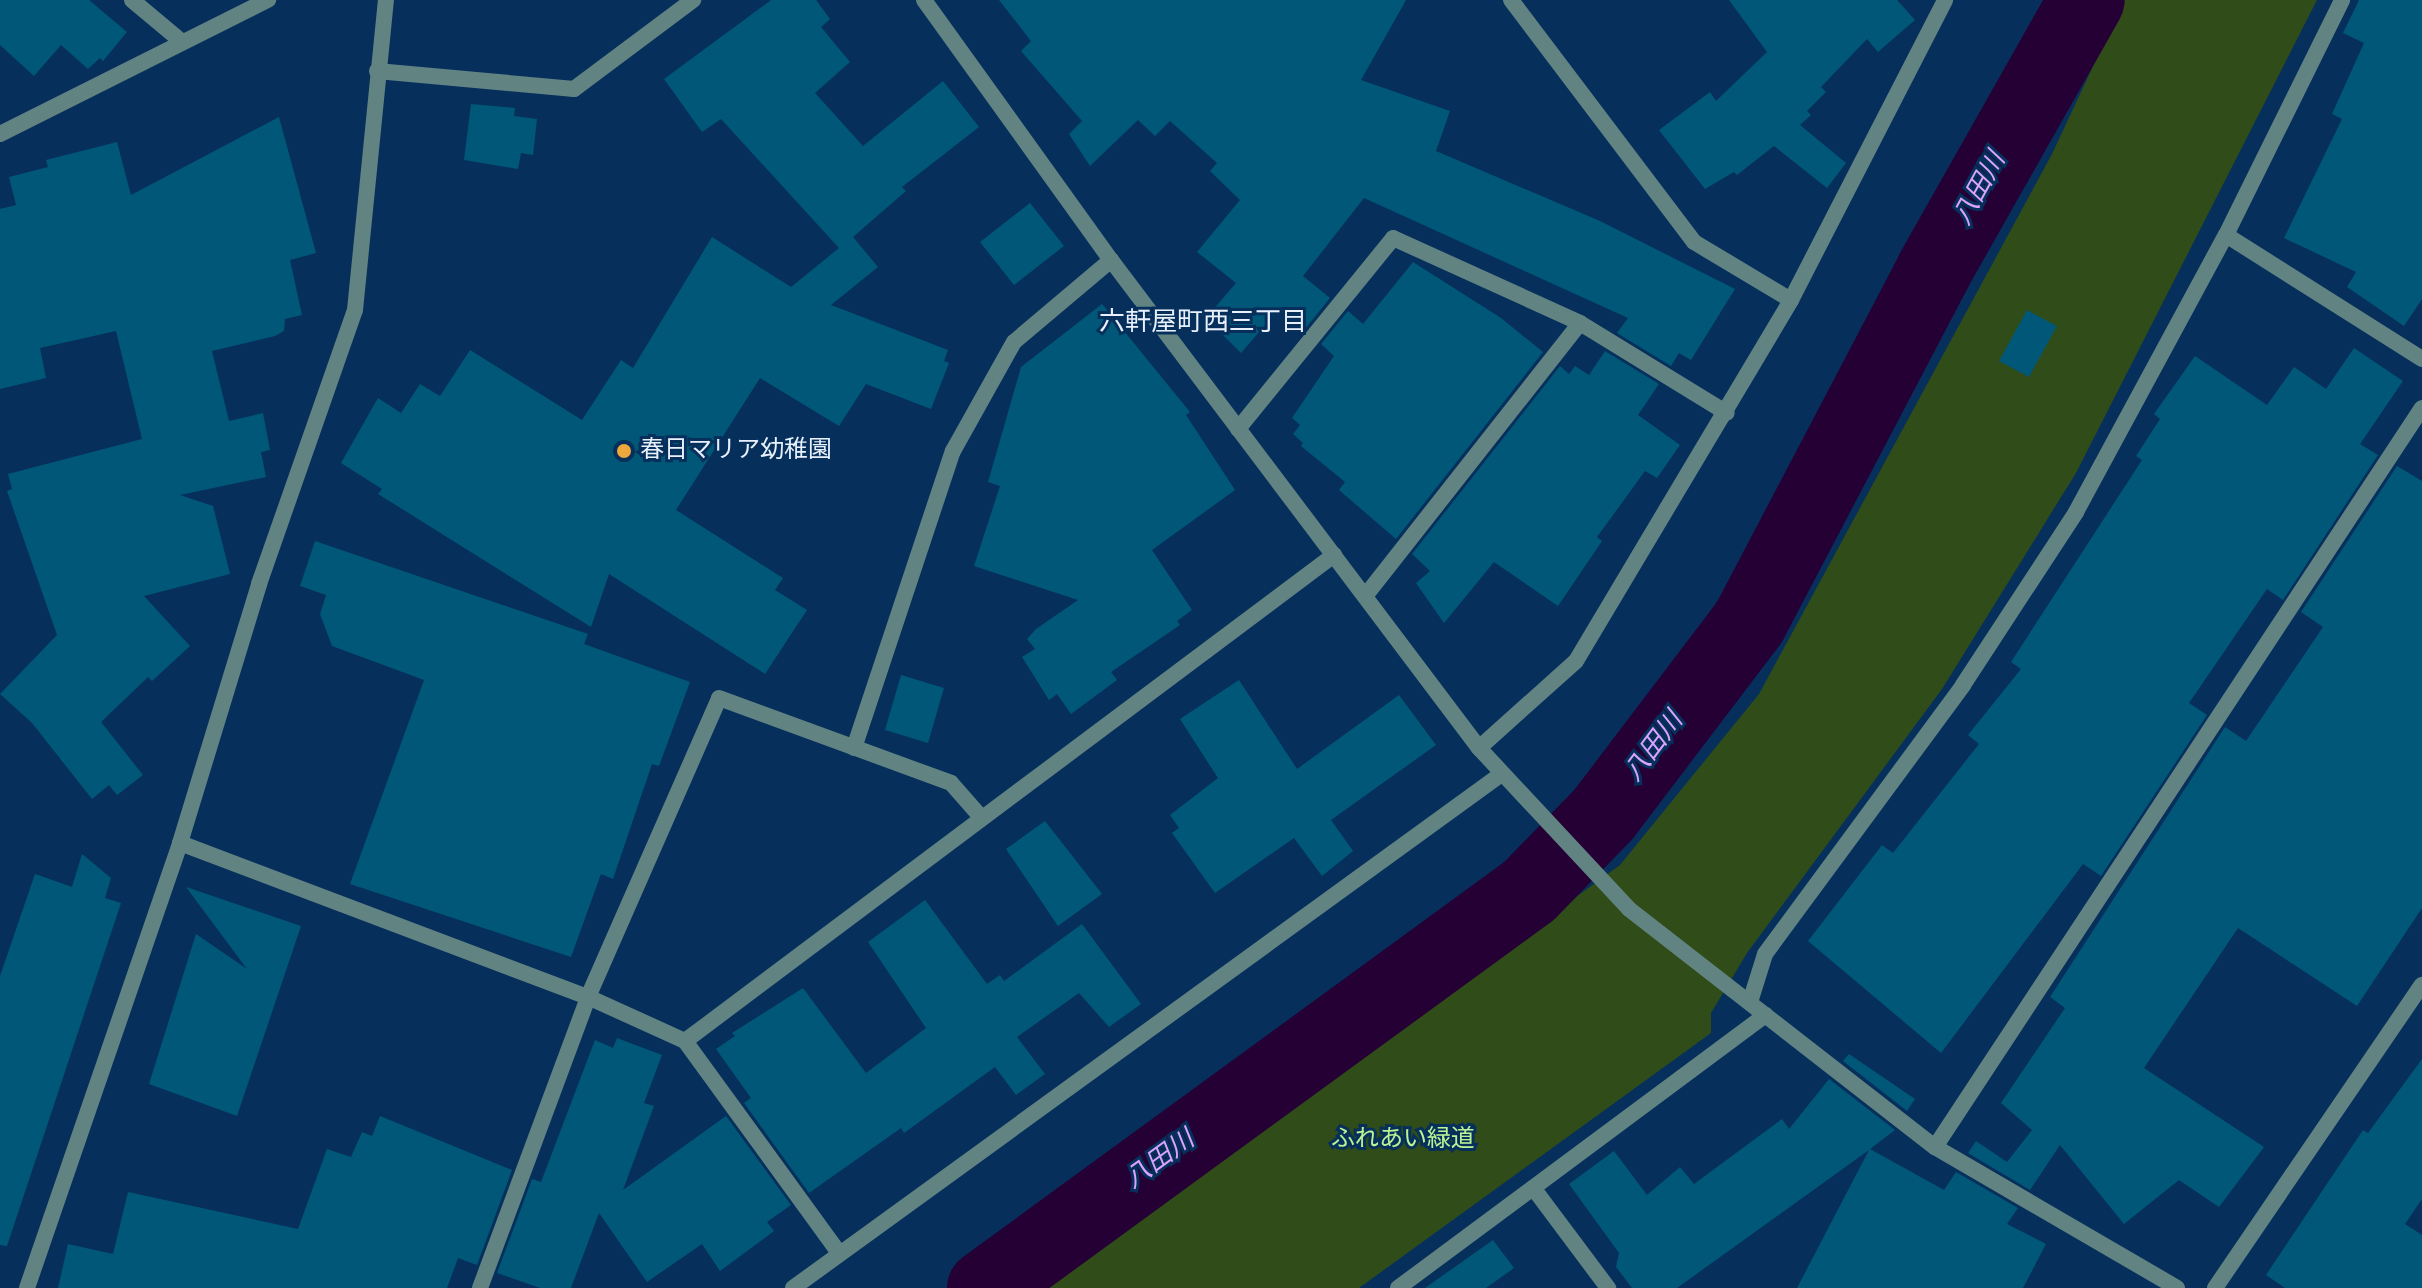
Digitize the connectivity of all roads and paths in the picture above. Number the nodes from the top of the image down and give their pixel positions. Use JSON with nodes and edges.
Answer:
{"nodes":[{"id":1,"x":132,"y":0,"type":"edge"},
{"id":2,"x":268,"y":0,"type":"edge"},
{"id":3,"x":386,"y":0,"type":"edge"},
{"id":4,"x":693,"y":0,"type":"edge"},
{"id":5,"x":924,"y":0,"type":"edge"},
{"id":6,"x":1511,"y":0,"type":"edge"},
{"id":7,"x":1945,"y":0,"type":"edge"},
{"id":8,"x":2342,"y":0,"type":"edge"},
{"id":9,"x":181,"y":41,"type":"junction"},
{"id":10,"x":377,"y":71,"type":"junction"},
{"id":11,"x":0,"y":134,"type":"edge"},
{"id":12,"x":2226,"y":235,"type":"junction"},
{"id":13,"x":1111,"y":260,"type":"junction"},
{"id":14,"x":1791,"y":300,"type":"junction"},
{"id":15,"x":1580,"y":323,"type":"junction"},
{"id":16,"x":2422,"y":359,"type":"edge"},
{"id":17,"x":2422,"y":408,"type":"edge"},
{"id":18,"x":1727,"y":413,"type":"junction"},
{"id":19,"x":1238,"y":429,"type":"junction"},
{"id":20,"x":1334,"y":555,"type":"junction"},
{"id":21,"x":1366,"y":595,"type":"junction"},
{"id":22,"x":854,"y":748,"type":"junction"},
{"id":23,"x":1479,"y":748,"type":"junction"},
{"id":24,"x":1500,"y":775,"type":"junction"},
{"id":25,"x":980,"y":816,"type":"junction"},
{"id":26,"x":180,"y":843,"type":"junction"},
{"id":27,"x":2422,"y":985,"type":"edge"},
{"id":28,"x":588,"y":997,"type":"junction"},
{"id":29,"x":1750,"y":1002,"type":"junction"},
{"id":30,"x":1766,"y":1015,"type":"junction"},
{"id":31,"x":685,"y":1041,"type":"junction"},
{"id":32,"x":1935,"y":1147,"type":"junction"},
{"id":33,"x":1534,"y":1189,"type":"junction"},
{"id":34,"x":840,"y":1254,"type":"junction"},
{"id":35,"x":27,"y":1288,"type":"edge"},
{"id":36,"x":480,"y":1288,"type":"edge"},
{"id":37,"x":793,"y":1288,"type":"edge"},
{"id":38,"x":1398,"y":1288,"type":"edge"},
{"id":39,"x":1608,"y":1288,"type":"edge"},
{"id":40,"x":2177,"y":1288,"type":"edge"},
{"id":41,"x":2215,"y":1288,"type":"edge"}],
"edges":[{"from":1,"to":9,"type":"street"},
{"from":2,"to":9,"type":"street"},
{"from":3,"to":10,"type":"street"},
{"from":4,"to":10,"type":"street"},
{"from":5,"to":13,"type":"street"},
{"from":6,"to":14,"type":"street"},
{"from":7,"to":14,"type":"street"},
{"from":8,"to":12,"type":"street"},
{"from":9,"to":11,"type":"street"},
{"from":10,"to":26,"type":"street"},
{"from":12,"to":16,"type":"street"},
{"from":12,"to":29,"type":"street"},
{"from":13,"to":19,"type":"street"},
{"from":13,"to":22,"type":"street"},
{"from":14,"to":18,"type":"street"},
{"from":15,"to":18,"type":"street"},
{"from":15,"to":19,"type":"street"},
{"from":15,"to":21,"type":"street"},
{"from":17,"to":32,"type":"street"},
{"from":18,"to":23,"type":"street"},
{"from":19,"to":20,"type":"street"},
{"from":20,"to":21,"type":"street"},
{"from":20,"to":25,"type":"street"},
{"from":21,"to":23,"type":"street"},
{"from":22,"to":25,"type":"street"},
{"from":22,"to":28,"type":"street"},
{"from":23,"to":24,"type":"street"},
{"from":24,"to":29,"type":"street"},
{"from":24,"to":34,"type":"street"},
{"from":25,"to":31,"type":"street"},
{"from":26,"to":28,"type":"street"},
{"from":26,"to":35,"type":"street"},
{"from":27,"to":41,"type":"street"},
{"from":28,"to":31,"type":"street"},
{"from":28,"to":36,"type":"street"},
{"from":29,"to":30,"type":"street"},
{"from":30,"to":32,"type":"street"},
{"from":30,"to":33,"type":"street"},
{"from":31,"to":34,"type":"street"},
{"from":32,"to":40,"type":"street"},
{"from":33,"to":38,"type":"street"},
{"from":33,"to":39,"type":"street"},
{"from":34,"to":37,"type":"street"}]}
